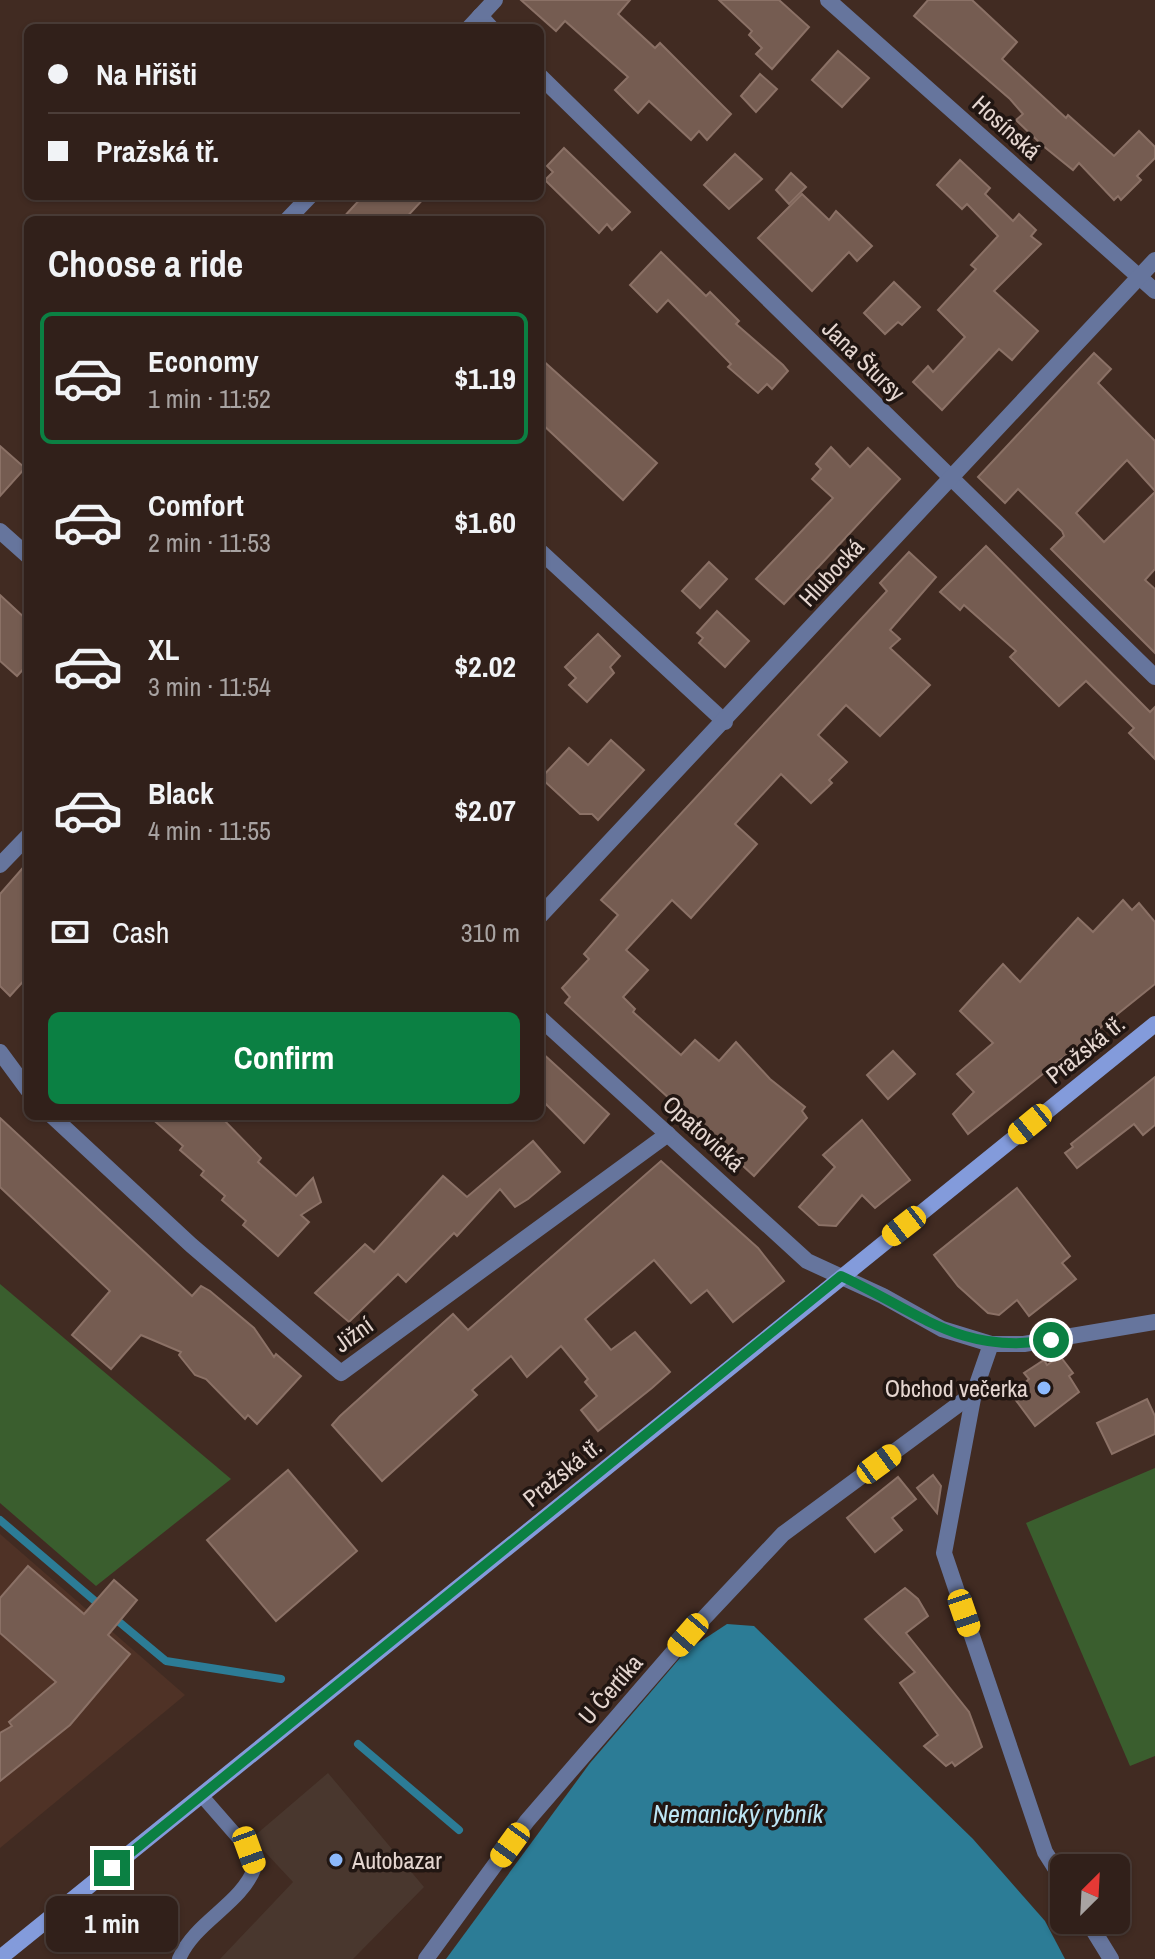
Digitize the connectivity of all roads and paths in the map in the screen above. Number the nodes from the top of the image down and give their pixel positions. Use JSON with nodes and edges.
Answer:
{"nodes":[{"id":1,"x":495,"y":0,"type":"edge"},
{"id":2,"x":828,"y":0,"type":"edge"},
{"id":3,"x":480,"y":24,"type":"edge"},
{"id":4,"x":544,"y":80,"type":"edge"},
{"id":5,"x":306,"y":200,"type":"edge"},
{"id":6,"x":291,"y":216,"type":"edge"},
{"id":7,"x":1155,"y":260,"type":"edge"},
{"id":8,"x":1140,"y":277,"type":"junction"},
{"id":9,"x":1155,"y":291,"type":"edge"},
{"id":10,"x":950,"y":478,"type":"junction"},
{"id":11,"x":0,"y":531,"type":"edge"},
{"id":12,"x":24,"y":552,"type":"edge"},
{"id":13,"x":544,"y":555,"type":"edge"},
{"id":14,"x":1155,"y":677,"type":"edge"},
{"id":15,"x":725,"y":722,"type":"junction"},
{"id":16,"x":24,"y":840,"type":"edge"},
{"id":17,"x":0,"y":865,"type":"edge"},
{"id":18,"x":544,"y":912,"type":"edge"},
{"id":19,"x":544,"y":1022,"type":"edge"},
{"id":20,"x":1155,"y":1024,"type":"edge"},
{"id":21,"x":0,"y":1052,"type":"edge"},
{"id":22,"x":24,"y":1085,"type":"edge"},
{"id":23,"x":56,"y":1120,"type":"edge"},
{"id":24,"x":668,"y":1134,"type":"junction"},
{"id":25,"x":841,"y":1276,"type":"junction"},
{"id":26,"x":1155,"y":1322,"type":"edge"},
{"id":27,"x":991,"y":1344,"type":"junction"},
{"id":28,"x":974,"y":1393,"type":"junction"},
{"id":29,"x":201,"y":1795,"type":"junction"},
{"id":30,"x":1050,"y":1860,"type":"edge"},
{"id":31,"x":1096,"y":1934,"type":"edge"},
{"id":32,"x":0,"y":1958,"type":"edge"},
{"id":33,"x":179,"y":1959,"type":"edge"},
{"id":34,"x":426,"y":1959,"type":"edge"},
{"id":35,"x":1111,"y":1959,"type":"edge"}],
"edges":[{"from":1,"to":3,"type":"street"},
{"from":2,"to":8,"type":"street","name":"Hosínská"},
{"from":4,"to":10,"type":"street","name":"Jana Štursy"},
{"from":5,"to":6,"type":"street"},
{"from":7,"to":8,"type":"street","name":"Hlubocká"},
{"from":8,"to":9,"type":"street","name":"Hosínská"},
{"from":8,"to":10,"type":"street","name":"Hlubocká"},
{"from":10,"to":14,"type":"street","name":"Jana Štursy"},
{"from":10,"to":15,"type":"street","name":"Hlubocká"},
{"from":11,"to":12,"type":"street"},
{"from":13,"to":15,"type":"street"},
{"from":15,"to":18,"type":"street","name":"Hlubocká"},
{"from":16,"to":17,"type":"street"},
{"from":19,"to":24,"type":"street","name":"Opatovická"},
{"from":20,"to":25,"type":"main road","name":"Pražská tř."},
{"from":21,"to":22,"type":"street"},
{"from":23,"to":24,"type":"street","name":"Jižní"},
{"from":24,"to":25,"type":"street","name":"Opatovická"},
{"from":25,"to":27,"type":"street","name":"Opatovická"},
{"from":25,"to":29,"type":"main road","name":"Pražská tř."},
{"from":26,"to":27,"type":"street"},
{"from":27,"to":28,"type":"street"},
{"from":28,"to":30,"type":"street"},
{"from":28,"to":34,"type":"street","name":"U Čertíka"},
{"from":29,"to":32,"type":"main road","name":"Pražská tř."},
{"from":29,"to":33,"type":"lane"},
{"from":31,"to":35,"type":"street"}]}
